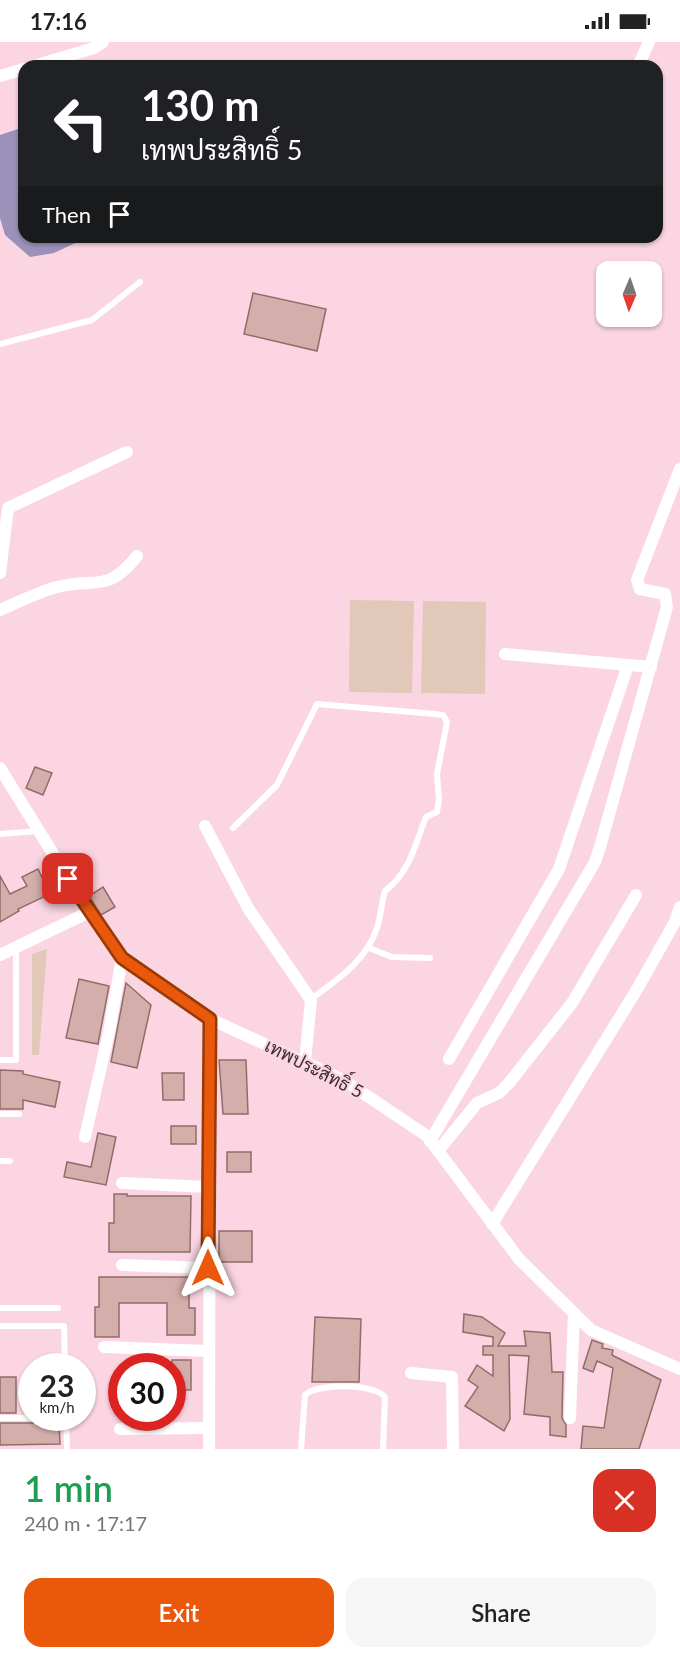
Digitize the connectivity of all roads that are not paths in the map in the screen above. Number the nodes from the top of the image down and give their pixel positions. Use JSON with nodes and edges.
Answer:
{"nodes":[{"id":1,"x":103,"y":42,"type":"edge"},
{"id":2,"x":649,"y":42,"type":"edge"},
{"id":3,"x":54,"y":60,"type":"edge"},
{"id":4,"x":641,"y":60,"type":"edge"},
{"id":5,"x":18,"y":71,"type":"edge"},
{"id":6,"x":0,"y":76,"type":"edge"},
{"id":7,"x":140,"y":282,"type":"dead end"},
{"id":8,"x":0,"y":344,"type":"edge"},
{"id":9,"x":127,"y":452,"type":"dead end"},
{"id":10,"x":680,"y":469,"type":"edge"},
{"id":11,"x":137,"y":556,"type":"dead end"},
{"id":12,"x":0,"y":573,"type":"edge"},
{"id":13,"x":0,"y":610,"type":"edge"},
{"id":14,"x":505,"y":654,"type":"dead end"},
{"id":15,"x":628,"y":664,"type":"junction"},
{"id":16,"x":651,"y":667,"type":"junction"},
{"id":17,"x":0,"y":768,"type":"edge"},
{"id":18,"x":205,"y":826,"type":"dead end"},
{"id":19,"x":233,"y":828,"type":"dead end"},
{"id":20,"x":38,"y":831,"type":"junction"},
{"id":21,"x":0,"y":834,"type":"edge"},
{"id":22,"x":636,"y":894,"type":"dead end"},
{"id":23,"x":680,"y":907,"type":"edge"},
{"id":24,"x":89,"y":912,"type":"junction"},
{"id":25,"x":16,"y":947,"type":"junction"},
{"id":26,"x":369,"y":948,"type":"junction"},
{"id":27,"x":0,"y":955,"type":"edge"},
{"id":28,"x":122,"y":958,"type":"junction"},
{"id":29,"x":430,"y":958,"type":"dead end"},
{"id":30,"x":311,"y":1000,"type":"junction"},
{"id":31,"x":210,"y":1019,"type":"junction"},
{"id":32,"x":449,"y":1059,"type":"dead end"},
{"id":33,"x":0,"y":1060,"type":"edge"},
{"id":34,"x":305,"y":1062,"type":"junction"},
{"id":35,"x":0,"y":1114,"type":"edge"},
{"id":36,"x":19,"y":1114,"type":"dead end"},
{"id":37,"x":85,"y":1137,"type":"dead end"},
{"id":38,"x":434,"y":1146,"type":"junction"},
{"id":39,"x":0,"y":1161,"type":"edge"},
{"id":40,"x":10,"y":1161,"type":"dead end"},
{"id":41,"x":122,"y":1183,"type":"dead end"},
{"id":42,"x":208,"y":1187,"type":"junction"},
{"id":43,"x":492,"y":1224,"type":"junction"},
{"id":44,"x":122,"y":1265,"type":"dead end"},
{"id":45,"x":208,"y":1268,"type":"junction"},
{"id":46,"x":0,"y":1308,"type":"edge"},
{"id":47,"x":58,"y":1308,"type":"dead end"},
{"id":48,"x":574,"y":1313,"type":"junction"},
{"id":49,"x":0,"y":1326,"type":"edge"},
{"id":50,"x":104,"y":1347,"type":"dead end"},
{"id":51,"x":208,"y":1351,"type":"junction"},
{"id":52,"x":65,"y":1353,"type":"edge"},
{"id":53,"x":680,"y":1370,"type":"edge"},
{"id":54,"x":411,"y":1373,"type":"dead end"},
{"id":55,"x":0,"y":1418,"type":"edge"},
{"id":56,"x":18,"y":1418,"type":"edge"},
{"id":57,"x":570,"y":1418,"type":"dead end"},
{"id":58,"x":186,"y":1428,"type":"edge"},
{"id":59,"x":208,"y":1428,"type":"junction"},
{"id":60,"x":66,"y":1431,"type":"edge"},
{"id":61,"x":67,"y":1449,"type":"edge"},
{"id":62,"x":209,"y":1449,"type":"edge"},
{"id":63,"x":301,"y":1449,"type":"edge"},
{"id":64,"x":383,"y":1449,"type":"edge"},
{"id":65,"x":453,"y":1449,"type":"edge"}],
"edges":[{"from":1,"to":3,"type":"street"},
{"from":2,"to":4,"type":"street"},
{"from":5,"to":6,"type":"street"},
{"from":7,"to":8,"type":"lane"},
{"from":9,"to":12,"type":"street"},
{"from":10,"to":16,"type":"street"},
{"from":11,"to":13,"type":"street"},
{"from":14,"to":15,"type":"street"},
{"from":15,"to":16,"type":"street"},
{"from":15,"to":32,"type":"street"},
{"from":16,"to":38,"type":"street"},
{"from":17,"to":20,"type":"street","name":"เทพประสิทธิ์ 5"},
{"from":18,"to":30,"type":"street"},
{"from":19,"to":26,"type":"lane"},
{"from":20,"to":21,"type":"lane"},
{"from":20,"to":24,"type":"street","name":"เทพประสิทธิ์ 5"},
{"from":22,"to":38,"type":"street"},
{"from":23,"to":43,"type":"street"},
{"from":24,"to":25,"type":"street"},
{"from":24,"to":28,"type":"street","name":"เทพประสิทธิ์ 5"},
{"from":25,"to":27,"type":"street"},
{"from":25,"to":33,"type":"lane"},
{"from":26,"to":29,"type":"lane"},
{"from":26,"to":30,"type":"lane"},
{"from":28,"to":31,"type":"street","name":"เทพประสิทธิ์ 5"},
{"from":28,"to":37,"type":"street"},
{"from":30,"to":34,"type":"street"},
{"from":31,"to":34,"type":"street","name":"เทพประสิทธิ์ 5"},
{"from":31,"to":42,"type":"street"},
{"from":34,"to":38,"type":"street","name":"เทพประสิทธิ์ 5"},
{"from":35,"to":36,"type":"lane"},
{"from":38,"to":43,"type":"street","name":"เทพประสิทธิ์ 5"},
{"from":39,"to":40,"type":"lane"},
{"from":41,"to":42,"type":"street"},
{"from":42,"to":45,"type":"street"},
{"from":43,"to":48,"type":"street","name":"เทพประสิทธิ์ 5"},
{"from":44,"to":45,"type":"street"},
{"from":45,"to":51,"type":"street"},
{"from":46,"to":47,"type":"lane"},
{"from":48,"to":53,"type":"street","name":"เทพประสิทธิ์ 5"},
{"from":48,"to":57,"type":"street"},
{"from":49,"to":52,"type":"lane"},
{"from":50,"to":51,"type":"street"},
{"from":51,"to":59,"type":"street"},
{"from":54,"to":65,"type":"street"},
{"from":55,"to":56,"type":"lane"},
{"from":58,"to":59,"type":"street"},
{"from":59,"to":62,"type":"street"},
{"from":60,"to":61,"type":"lane"},
{"from":63,"to":64,"type":"lane"}]}
